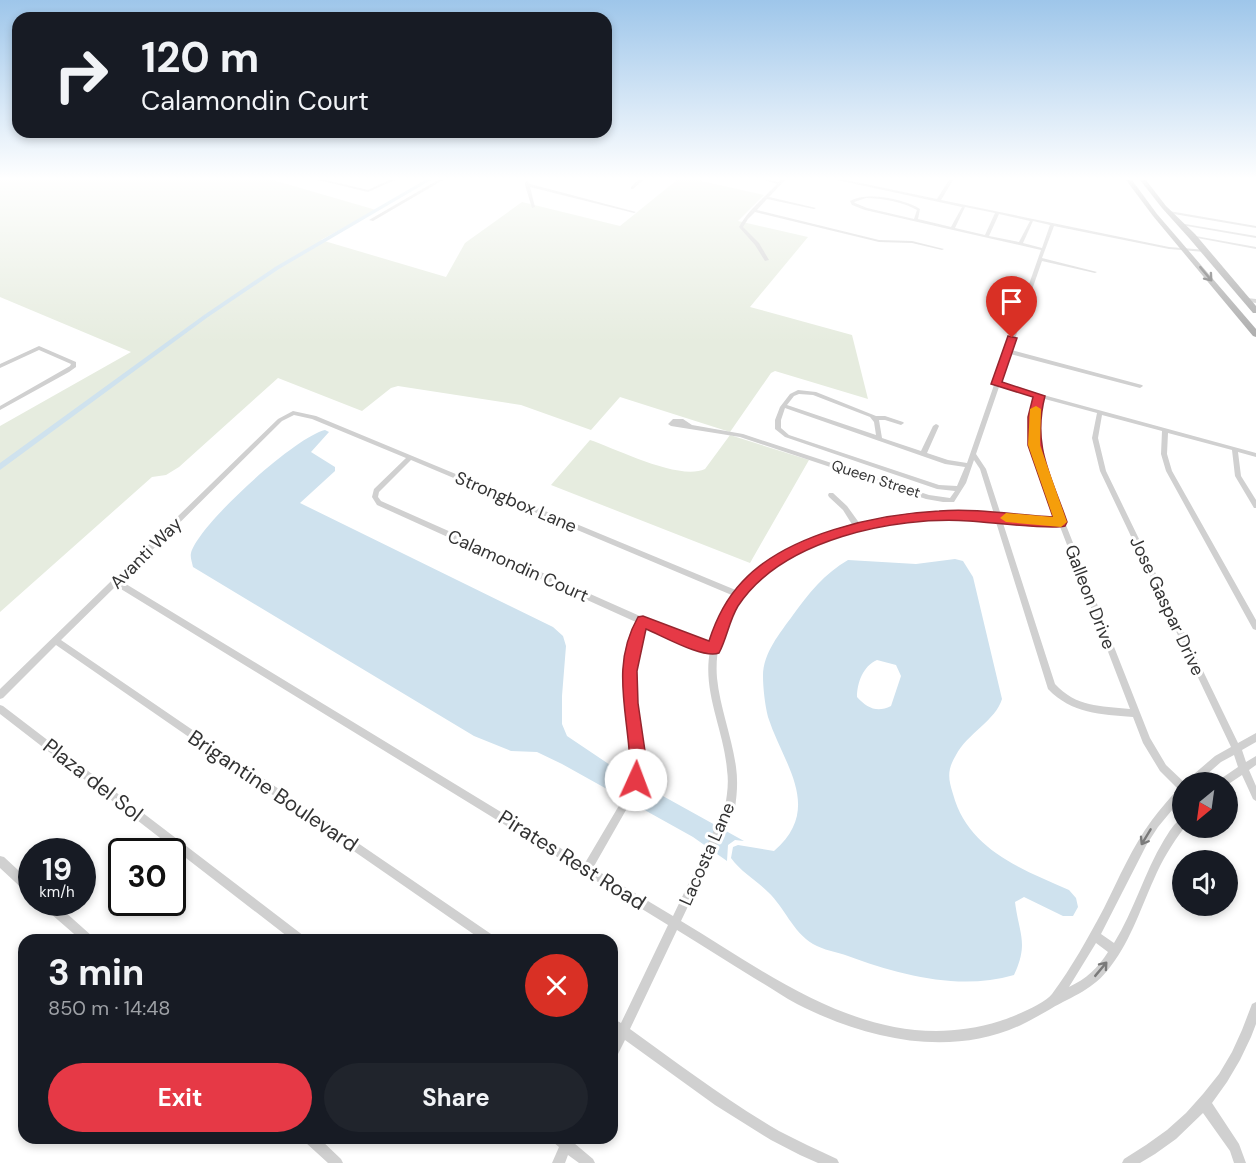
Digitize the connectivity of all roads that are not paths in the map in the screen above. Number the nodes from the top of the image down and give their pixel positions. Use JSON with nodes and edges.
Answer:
{"nodes":[{"id":1,"x":748,"y":234,"type":"edge"},
{"id":2,"x":852,"y":234,"type":"edge"},
{"id":3,"x":974,"y":234,"type":"edge"},
{"id":4,"x":1025,"y":234,"type":"edge"},
{"id":5,"x":1048,"y":234,"type":"edge"},
{"id":6,"x":1105,"y":234,"type":"edge"},
{"id":7,"x":1173,"y":234,"type":"edge"},
{"id":8,"x":1192,"y":236,"type":"joint"},
{"id":9,"x":986,"y":237,"type":"joint"},
{"id":10,"x":1020,"y":244,"type":"junction"},
{"id":11,"x":1256,"y":248,"type":"edge"},
{"id":12,"x":942,"y":249,"type":"dead end"},
{"id":13,"x":1042,"y":249,"type":"junction"},
{"id":14,"x":1187,"y":250,"type":"junction"},
{"id":15,"x":1205,"y":251,"type":"junction"},
{"id":16,"x":1039,"y":259,"type":"junction"},
{"id":17,"x":766,"y":260,"type":"dead end"},
{"id":18,"x":1097,"y":265,"type":"dead end"},
{"id":19,"x":1251,"y":301,"type":"edge"},
{"id":20,"x":1256,"y":311,"type":"edge"},
{"id":21,"x":1256,"y":334,"type":"edge"},
{"id":22,"x":1007,"y":351,"type":"junction"},
{"id":23,"x":0,"y":366,"type":"edge"},
{"id":24,"x":996,"y":384,"type":"junction"},
{"id":25,"x":1140,"y":386,"type":"dead end"},
{"id":26,"x":1039,"y":396,"type":"junction"},
{"id":27,"x":783,"y":406,"type":"junction"},
{"id":28,"x":0,"y":408,"type":"edge"},
{"id":29,"x":1100,"y":412,"type":"junction"},
{"id":30,"x":293,"y":413,"type":"joint"},
{"id":31,"x":874,"y":418,"type":"junction"},
{"id":32,"x":901,"y":423,"type":"dead end"},
{"id":33,"x":936,"y":426,"type":"dead end"},
{"id":34,"x":690,"y":427,"type":"dead end"},
{"id":35,"x":1165,"y":430,"type":"junction"},
{"id":36,"x":879,"y":438,"type":"junction"},
{"id":37,"x":1235,"y":450,"type":"junction"},
{"id":38,"x":923,"y":454,"type":"junction"},
{"id":39,"x":973,"y":454,"type":"junction"},
{"id":40,"x":1256,"y":455,"type":"edge"},
{"id":41,"x":409,"y":458,"type":"junction"},
{"id":42,"x":969,"y":466,"type":"junction"},
{"id":43,"x":960,"y":489,"type":"junction"},
{"id":44,"x":831,"y":495,"type":"dead end"},
{"id":45,"x":1256,"y":506,"type":"edge"},
{"id":46,"x":997,"y":517,"type":"junction"},
{"id":47,"x":1061,"y":522,"type":"junction"},
{"id":48,"x":858,"y":527,"type":"junction"},
{"id":49,"x":116,"y":582,"type":"junction"},
{"id":50,"x":738,"y":594,"type":"junction"},
{"id":51,"x":643,"y":621,"type":"junction"},
{"id":52,"x":1256,"y":627,"type":"edge"},
{"id":53,"x":56,"y":641,"type":"junction"},
{"id":54,"x":714,"y":649,"type":"junction"},
{"id":55,"x":0,"y":695,"type":"edge"},
{"id":56,"x":0,"y":710,"type":"edge"},
{"id":57,"x":1135,"y":713,"type":"junction"},
{"id":58,"x":1256,"y":737,"type":"edge"},
{"id":59,"x":1237,"y":750,"type":"junction"},
{"id":60,"x":1256,"y":760,"type":"edge"},
{"id":61,"x":1243,"y":768,"type":"junction"},
{"id":62,"x":1203,"y":772,"type":"edge"},
{"id":63,"x":1237,"y":772,"type":"edge"},
{"id":64,"x":1172,"y":777,"type":"edge"},
{"id":65,"x":1256,"y":796,"type":"edge"},
{"id":66,"x":1172,"y":803,"type":"edge"},
{"id":67,"x":1172,"y":838,"type":"edge"},
{"id":68,"x":0,"y":861,"type":"edge"},
{"id":69,"x":587,"y":869,"type":"junction"},
{"id":70,"x":18,"y":877,"type":"edge"},
{"id":71,"x":61,"y":916,"type":"edge"},
{"id":72,"x":676,"y":924,"type":"junction"},
{"id":73,"x":81,"y":934,"type":"edge"},
{"id":74,"x":292,"y":934,"type":"edge"},
{"id":75,"x":481,"y":934,"type":"edge"},
{"id":76,"x":1095,"y":936,"type":"junction"},
{"id":77,"x":1115,"y":951,"type":"junction"},
{"id":78,"x":1053,"y":1001,"type":"junction"},
{"id":79,"x":1256,"y":1008,"type":"edge"},
{"id":80,"x":618,"y":1028,"type":"edge"},
{"id":81,"x":623,"y":1032,"type":"junction"},
{"id":82,"x":618,"y":1042,"type":"edge"},
{"id":83,"x":1204,"y":1103,"type":"junction"},
{"id":84,"x":316,"y":1144,"type":"edge"},
{"id":85,"x":564,"y":1144,"type":"edge"},
{"id":86,"x":568,"y":1144,"type":"edge"},
{"id":87,"x":337,"y":1163,"type":"edge"},
{"id":88,"x":558,"y":1163,"type":"edge"},
{"id":89,"x":589,"y":1163,"type":"edge"},
{"id":90,"x":834,"y":1163,"type":"edge"},
{"id":91,"x":1128,"y":1163,"type":"edge"},
{"id":92,"x":1240,"y":1163,"type":"edge"}],
"edges":[{"from":1,"to":17,"type":"street"},
{"from":2,"to":12,"type":"street"},
{"from":3,"to":9,"type":"street"},
{"from":4,"to":10,"type":"street"},
{"from":5,"to":13,"type":"street"},
{"from":6,"to":14,"type":"street"},
{"from":7,"to":14,"type":"main road"},
{"from":8,"to":11,"type":"street"},
{"from":8,"to":15,"type":"main road"},
{"from":9,"to":10,"type":"street"},
{"from":10,"to":13,"type":"street"},
{"from":13,"to":16,"type":"street"},
{"from":14,"to":15,"type":"street"},
{"from":14,"to":21,"type":"main road","one_way":true},
{"from":15,"to":19,"type":"main road"},
{"from":16,"to":18,"type":"street"},
{"from":16,"to":22,"type":"street"},
{"from":19,"to":20,"type":"main road"},
{"from":22,"to":24,"type":"street"},
{"from":22,"to":25,"type":"street"},
{"from":23,"to":28,"type":"street"},
{"from":24,"to":26,"type":"street"},
{"from":24,"to":39,"type":"street"},
{"from":26,"to":29,"type":"street"},
{"from":26,"to":47,"type":"street","name":"Galleon Drive"},
{"from":27,"to":31,"type":"street"},
{"from":27,"to":36,"type":"street"},
{"from":27,"to":43,"type":"street"},
{"from":29,"to":35,"type":"street"},
{"from":29,"to":59,"type":"street","name":"Jose Gaspar Drive"},
{"from":30,"to":41,"type":"street","name":"Strongbox Lane"},
{"from":30,"to":49,"type":"street","name":"Avanti Way"},
{"from":31,"to":32,"type":"street"},
{"from":31,"to":36,"type":"street"},
{"from":33,"to":38,"type":"street"},
{"from":34,"to":43,"type":"street","name":"Queen Street"},
{"from":35,"to":37,"type":"street"},
{"from":35,"to":52,"type":"street"},
{"from":36,"to":38,"type":"street"},
{"from":37,"to":40,"type":"street"},
{"from":37,"to":45,"type":"street"},
{"from":38,"to":42,"type":"street"},
{"from":39,"to":42,"type":"street"},
{"from":39,"to":46,"type":"street"},
{"from":41,"to":50,"type":"street","name":"Strongbox Lane"},
{"from":41,"to":51,"type":"street","name":"Calamondin Court"},
{"from":42,"to":43,"type":"street"},
{"from":44,"to":48,"type":"street"},
{"from":46,"to":47,"type":"street","name":"Lacosta Lane"},
{"from":46,"to":48,"type":"street","name":"Lacosta Lane"},
{"from":46,"to":57,"type":"street"},
{"from":47,"to":57,"type":"street","name":"Galleon Drive"},
{"from":48,"to":50,"type":"street","name":"Lacosta Lane"},
{"from":49,"to":53,"type":"street","name":"Avanti Way"},
{"from":49,"to":69,"type":"street","name":"Pirates Rest Road"},
{"from":50,"to":54,"type":"street","name":"Lacosta Lane"},
{"from":51,"to":54,"type":"street","name":"Calamondin Court"},
{"from":51,"to":69,"type":"street"},
{"from":53,"to":55,"type":"street","name":"Avanti Way"},
{"from":53,"to":75,"type":"street","name":"Brigantine Boulevard"},
{"from":54,"to":72,"type":"street","name":"Lacosta Lane"},
{"from":56,"to":74,"type":"street","name":"Plaza del Sol"},
{"from":57,"to":64,"type":"street","name":"Galleon Drive"},
{"from":58,"to":59,"type":"street"},
{"from":59,"to":61,"type":"street","name":"Jose Gaspar Drive"},
{"from":59,"to":62,"type":"street"},
{"from":60,"to":61,"type":"street"},
{"from":61,"to":63,"type":"street"},
{"from":61,"to":65,"type":"street","name":"Jose Gaspar Drive"},
{"from":66,"to":76,"type":"street","name":"Pirates Rest Road","one_way":true},
{"from":67,"to":77,"type":"street","name":"Pirates Rest Road"},
{"from":68,"to":70,"type":"street"},
{"from":69,"to":72,"type":"street","name":"Pirates Rest Road"},
{"from":71,"to":73,"type":"street"},
{"from":72,"to":78,"type":"street","name":"Pirates Rest Road"},
{"from":72,"to":81,"type":"street","name":"Lacosta Lane"},
{"from":76,"to":77,"type":"street"},
{"from":76,"to":78,"type":"street","name":"Pirates Rest Road"},
{"from":78,"to":77,"type":"street","name":"Pirates Rest Road","one_way":true},
{"from":79,"to":83,"type":"street"},
{"from":80,"to":81,"type":"street"},
{"from":81,"to":82,"type":"street","name":"Lacosta Lane"},
{"from":81,"to":90,"type":"street"},
{"from":83,"to":91,"type":"street"},
{"from":83,"to":92,"type":"street"},
{"from":84,"to":87,"type":"street"},
{"from":85,"to":88,"type":"street"},
{"from":86,"to":89,"type":"street"}]}
